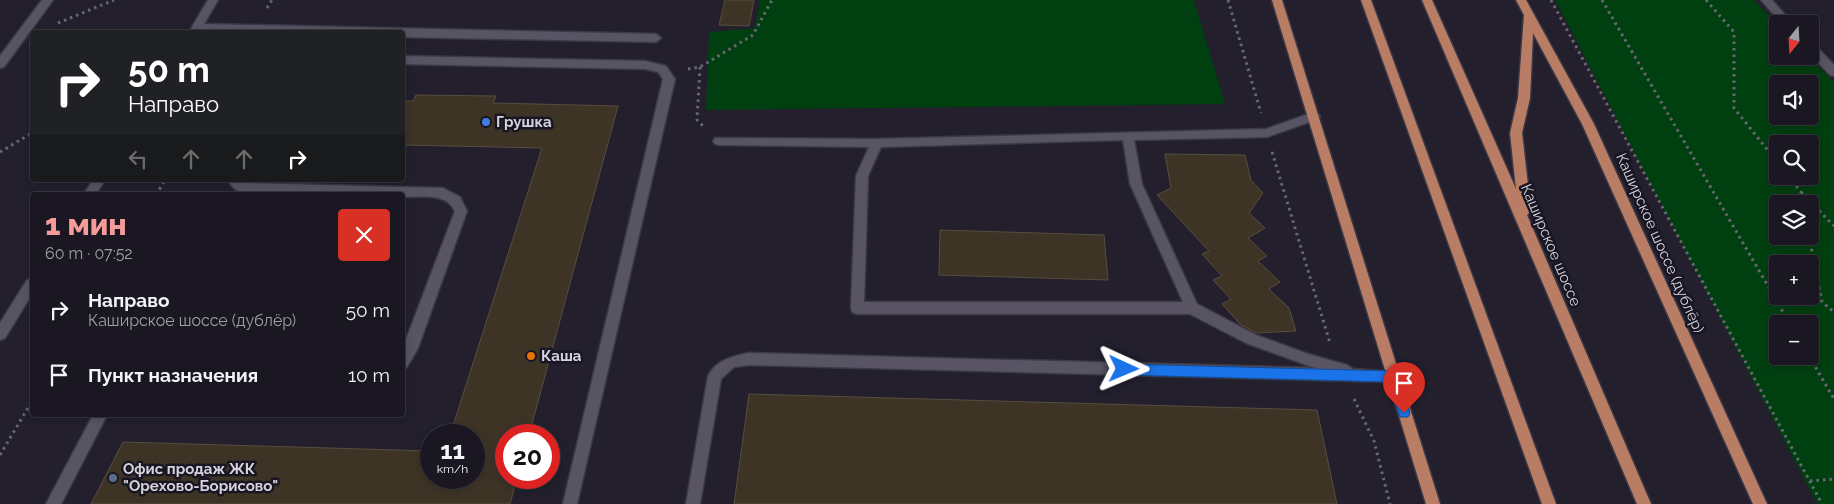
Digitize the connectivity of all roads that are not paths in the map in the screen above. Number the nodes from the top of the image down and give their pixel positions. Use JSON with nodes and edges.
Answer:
{"nodes":[{"id":1,"x":48,"y":0,"type":"edge"},
{"id":2,"x":213,"y":0,"type":"edge"},
{"id":3,"x":1277,"y":0,"type":"edge"},
{"id":4,"x":1366,"y":0,"type":"edge"},
{"id":5,"x":1427,"y":0,"type":"edge"},
{"id":6,"x":1521,"y":0,"type":"edge"},
{"id":7,"x":1766,"y":0,"type":"edge"},
{"id":8,"x":1780,"y":15,"type":"edge"},
{"id":9,"x":1530,"y":16,"type":"junction"},
{"id":10,"x":195,"y":30,"type":"edge"},
{"id":11,"x":405,"y":33,"type":"edge"},
{"id":12,"x":656,"y":38,"type":"dead end"},
{"id":13,"x":1819,"y":56,"type":"edge"},
{"id":14,"x":405,"y":60,"type":"edge"},
{"id":15,"x":0,"y":64,"type":"edge"},
{"id":16,"x":1834,"y":72,"type":"edge"},
{"id":17,"x":1314,"y":116,"type":"junction"},
{"id":18,"x":1128,"y":136,"type":"junction"},
{"id":19,"x":719,"y":141,"type":"road end"},
{"id":20,"x":877,"y":143,"type":"junction"},
{"id":21,"x":235,"y":182,"type":"edge"},
{"id":22,"x":403,"y":192,"type":"edge"},
{"id":23,"x":405,"y":192,"type":"edge"},
{"id":24,"x":1527,"y":229,"type":"junction"},
{"id":25,"x":30,"y":287,"type":"edge"},
{"id":26,"x":1192,"y":308,"type":"junction"},
{"id":27,"x":0,"y":334,"type":"edge"},
{"id":28,"x":405,"y":358,"type":"edge"},
{"id":29,"x":1340,"y":372,"type":"junction"},
{"id":30,"x":1392,"y":376,"type":"junction"},
{"id":31,"x":99,"y":417,"type":"edge"},
{"id":32,"x":52,"y":504,"type":"edge"},
{"id":33,"x":570,"y":504,"type":"edge"},
{"id":34,"x":693,"y":504,"type":"edge"},
{"id":35,"x":1433,"y":504,"type":"edge"},
{"id":36,"x":1548,"y":504,"type":"edge"},
{"id":37,"x":1644,"y":504,"type":"edge"},
{"id":38,"x":1760,"y":504,"type":"edge"}],
"edges":[{"from":1,"to":15,"type":"street"},
{"from":2,"to":10,"type":"street"},
{"from":3,"to":17,"type":"main road"},
{"from":4,"to":36,"type":"main road"},
{"from":5,"to":24,"type":"main road","name":"Каширское шоссе"},
{"from":6,"to":9,"type":"main road","name":"Каширское шоссе (дублёр)"},
{"from":7,"to":8,"type":"street"},
{"from":9,"to":24,"type":"main road"},
{"from":9,"to":38,"type":"main road","name":"Каширское шоссе (дублёр)"},
{"from":11,"to":12,"type":"street"},
{"from":13,"to":16,"type":"street"},
{"from":14,"to":33,"type":"street"},
{"from":17,"to":18,"type":"street"},
{"from":17,"to":30,"type":"main road"},
{"from":18,"to":20,"type":"street"},
{"from":18,"to":26,"type":"street"},
{"from":19,"to":20,"type":"street"},
{"from":20,"to":26,"type":"street"},
{"from":21,"to":22,"type":"street"},
{"from":23,"to":28,"type":"street"},
{"from":24,"to":37,"type":"main road","name":"Каширское шоссе"},
{"from":25,"to":27,"type":"street"},
{"from":26,"to":29,"type":"street"},
{"from":29,"to":30,"type":"street"},
{"from":29,"to":34,"type":"street"},
{"from":30,"to":35,"type":"main road"},
{"from":31,"to":32,"type":"street"}]}
